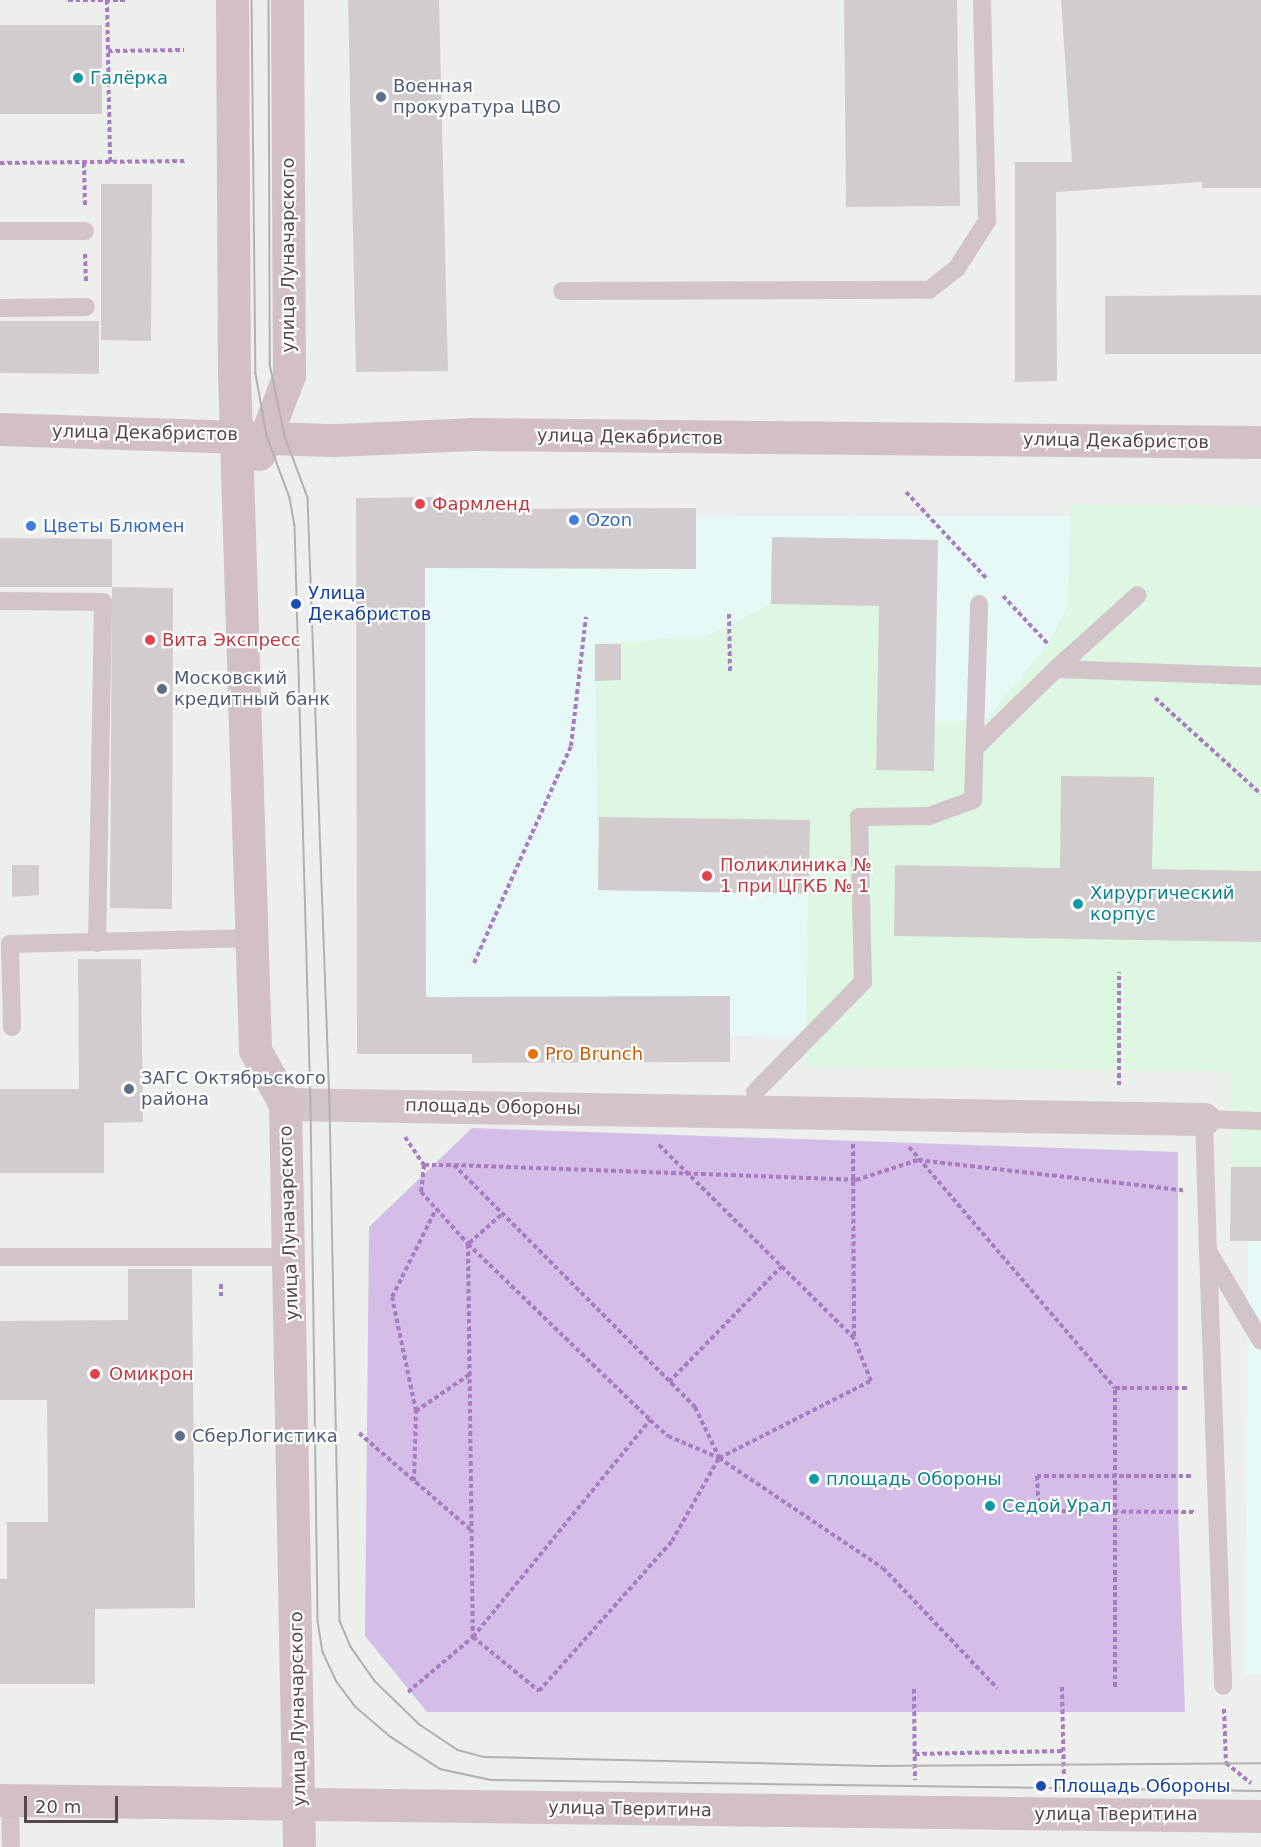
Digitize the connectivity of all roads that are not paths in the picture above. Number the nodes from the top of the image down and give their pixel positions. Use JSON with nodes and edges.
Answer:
{"nodes":[{"id":1,"x":232,"y":0,"type":"edge"},
{"id":2,"x":287,"y":0,"type":"edge"},
{"id":3,"x":982,"y":0,"type":"edge"},
{"id":4,"x":0,"y":231,"type":"edge"},
{"id":5,"x":85,"y":231,"type":"dead end"},
{"id":6,"x":562,"y":291,"type":"dead end"},
{"id":7,"x":86,"y":307,"type":"dead end"},
{"id":8,"x":0,"y":308,"type":"edge"},
{"id":9,"x":0,"y":429,"type":"edge"},
{"id":10,"x":235,"y":434,"type":"junction"},
{"id":11,"x":267,"y":436,"type":"junction"},
{"id":12,"x":1261,"y":442,"type":"edge"},
{"id":13,"x":237,"y":499,"type":"junction"},
{"id":14,"x":1138,"y":595,"type":"dead end"},
{"id":15,"x":0,"y":601,"type":"edge"},
{"id":16,"x":979,"y":604,"type":"dead end"},
{"id":17,"x":1056,"y":669,"type":"junction"},
{"id":18,"x":1261,"y":676,"type":"edge"},
{"id":19,"x":975,"y":748,"type":"junction"},
{"id":20,"x":254,"y":938,"type":"junction"},
{"id":21,"x":97,"y":944,"type":"junction"},
{"id":22,"x":12,"y":1027,"type":"dead end"},
{"id":23,"x":755,"y":1092,"type":"dead end"},
{"id":24,"x":285,"y":1104,"type":"junction"},
{"id":25,"x":1204,"y":1119,"type":"junction"},
{"id":26,"x":1261,"y":1121,"type":"edge"},
{"id":27,"x":1208,"y":1251,"type":"junction"},
{"id":28,"x":0,"y":1257,"type":"edge"},
{"id":29,"x":291,"y":1257,"type":"junction"},
{"id":30,"x":1261,"y":1341,"type":"edge"},
{"id":31,"x":1223,"y":1686,"type":"road end"},
{"id":32,"x":5,"y":1800,"type":"edge"},
{"id":33,"x":298,"y":1800,"type":"junction"},
{"id":34,"x":1261,"y":1816,"type":"edge"},
{"id":35,"x":11,"y":1847,"type":"edge"},
{"id":36,"x":299,"y":1847,"type":"edge"}],
"edges":[{"from":1,"to":10,"type":"street","name":"улица Луначарского"},
{"from":2,"to":11,"type":"street","name":"улица Луначарского"},
{"from":3,"to":6,"type":"lane"},
{"from":4,"to":5,"type":"lane"},
{"from":7,"to":8,"type":"lane"},
{"from":9,"to":10,"type":"street","name":"улица Декабристов"},
{"from":10,"to":11,"type":"street","name":"улица Декабристов"},
{"from":10,"to":13,"type":"street","name":"улица Луначарского"},
{"from":11,"to":12,"type":"street","name":"улица Декабристов"},
{"from":11,"to":13,"type":"street","name":"улица Луначарского"},
{"from":13,"to":20,"type":"street","name":"улица Луначарского"},
{"from":14,"to":17,"type":"lane"},
{"from":15,"to":21,"type":"lane"},
{"from":16,"to":19,"type":"lane"},
{"from":17,"to":18,"type":"lane"},
{"from":17,"to":19,"type":"lane"},
{"from":19,"to":23,"type":"lane"},
{"from":20,"to":21,"type":"lane"},
{"from":20,"to":24,"type":"street","name":"улица Луначарского"},
{"from":21,"to":22,"type":"lane"},
{"from":24,"to":25,"type":"street","name":"площадь Обороны"},
{"from":24,"to":29,"type":"street","name":"улица Луначарского"},
{"from":25,"to":26,"type":"lane"},
{"from":25,"to":27,"type":"lane"},
{"from":27,"to":30,"type":"lane"},
{"from":27,"to":31,"type":"lane"},
{"from":28,"to":29,"type":"lane"},
{"from":29,"to":33,"type":"street","name":"улица Луначарского"},
{"from":32,"to":33,"type":"street","name":"улица Тверитина"},
{"from":32,"to":35,"type":"lane"},
{"from":33,"to":34,"type":"street","name":"улица Тверитина"},
{"from":33,"to":36,"type":"street","name":"улица Луначарского"}]}
